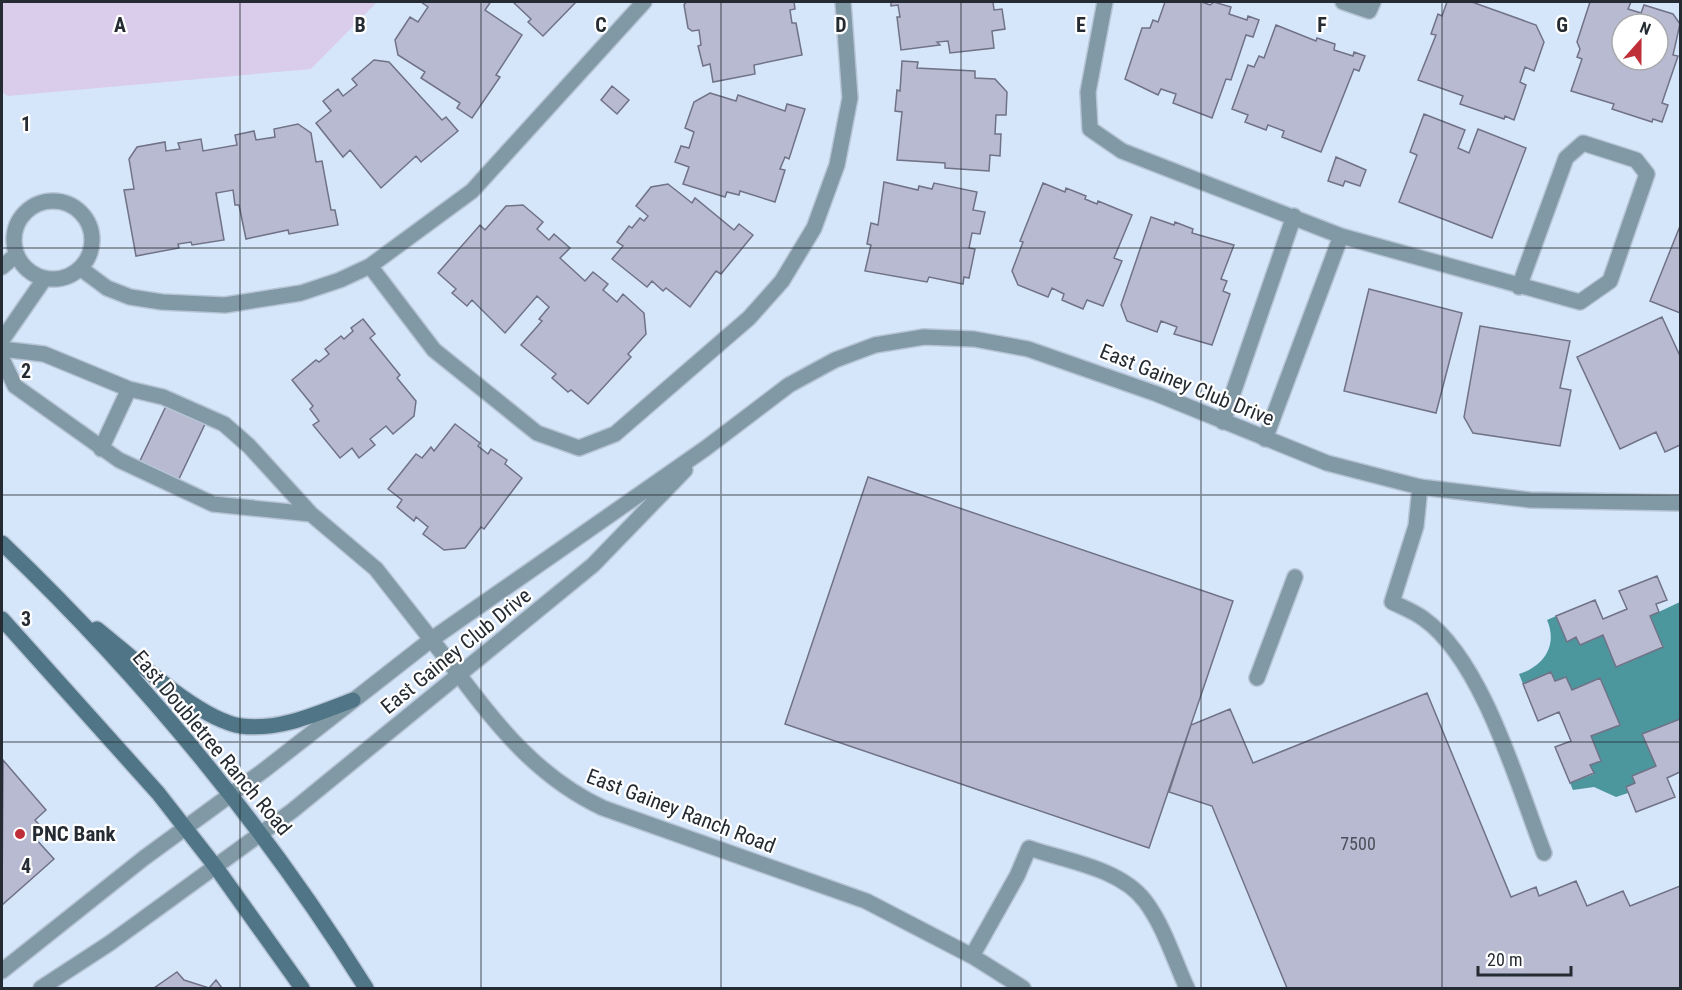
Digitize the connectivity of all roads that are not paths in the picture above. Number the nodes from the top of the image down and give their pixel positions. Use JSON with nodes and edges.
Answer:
{"nodes":[{"id":1,"x":644,"y":2,"type":"edge"},
{"id":2,"x":843,"y":2,"type":"edge"},
{"id":3,"x":1105,"y":2,"type":"edge"},
{"id":4,"x":1343,"y":2,"type":"edge"},
{"id":5,"x":1373,"y":2,"type":"edge"},
{"id":6,"x":1294,"y":216,"type":"junction"},
{"id":7,"x":1341,"y":236,"type":"junction"},
{"id":8,"x":16,"y":255,"type":"junction"},
{"id":9,"x":370,"y":266,"type":"junction"},
{"id":10,"x":2,"y":267,"type":"edge"},
{"id":11,"x":80,"y":268,"type":"junction"},
{"id":12,"x":45,"y":278,"type":"junction"},
{"id":13,"x":1519,"y":287,"type":"junction"},
{"id":14,"x":2,"y":340,"type":"edge"},
{"id":15,"x":2,"y":349,"type":"edge"},
{"id":16,"x":2,"y":359,"type":"edge"},
{"id":17,"x":129,"y":389,"type":"junction"},
{"id":18,"x":1223,"y":422,"type":"junction"},
{"id":19,"x":1265,"y":438,"type":"junction"},
{"id":20,"x":706,"y":448,"type":"junction"},
{"id":21,"x":101,"y":449,"type":"junction"},
{"id":22,"x":1420,"y":487,"type":"junction"},
{"id":23,"x":1680,"y":503,"type":"edge"},
{"id":24,"x":310,"y":514,"type":"junction"},
{"id":25,"x":2,"y":543,"type":"edge"},
{"id":26,"x":1295,"y":577,"type":"dead end"},
{"id":27,"x":58,"y":599,"type":"junction"},
{"id":28,"x":2,"y":619,"type":"edge"},
{"id":29,"x":432,"y":639,"type":"junction"},
{"id":30,"x":460,"y":676,"type":"junction"},
{"id":31,"x":1257,"y":678,"type":"dead end"},
{"id":32,"x":353,"y":700,"type":"junction"},
{"id":33,"x":231,"y":795,"type":"junction"},
{"id":34,"x":185,"y":827,"type":"junction"},
{"id":35,"x":262,"y":834,"type":"junction"},
{"id":36,"x":1544,"y":853,"type":"dead end"},
{"id":37,"x":215,"y":866,"type":"junction"},
{"id":38,"x":972,"y":956,"type":"junction"},
{"id":39,"x":2,"y":971,"type":"edge"},
{"id":40,"x":41,"y":988,"type":"edge"},
{"id":41,"x":302,"y":988,"type":"edge"},
{"id":42,"x":366,"y":988,"type":"edge"},
{"id":43,"x":1023,"y":988,"type":"edge"},
{"id":44,"x":1187,"y":988,"type":"edge"}],
"edges":[{"from":1,"to":9,"type":"street"},
{"from":2,"to":9,"type":"street"},
{"from":3,"to":6,"type":"street"},
{"from":4,"to":5,"type":"street"},
{"from":6,"to":7,"type":"street"},
{"from":6,"to":18,"type":"street"},
{"from":7,"to":13,"type":"street"},
{"from":7,"to":19,"type":"street"},
{"from":8,"to":10,"type":"street"},
{"from":8,"to":11,"type":"street"},
{"from":8,"to":12,"type":"street"},
{"from":9,"to":11,"type":"street"},
{"from":11,"to":12,"type":"street"},
{"from":12,"to":14,"type":"street"},
{"from":13,"to":13,"type":"street"},
{"from":15,"to":17,"type":"street","name":"East Gainey Ranch Road"},
{"from":16,"to":21,"type":"street"},
{"from":17,"to":21,"type":"street"},
{"from":17,"to":24,"type":"street","name":"East Gainey Ranch Road"},
{"from":18,"to":19,"type":"street","name":"East Gainey Club Drive"},
{"from":18,"to":20,"type":"street","name":"East Gainey Club Drive"},
{"from":19,"to":22,"type":"street","name":"East Gainey Club Drive"},
{"from":20,"to":29,"type":"street","name":"East Gainey Club Drive"},
{"from":20,"to":30,"type":"street","name":"East Gainey Club Drive"},
{"from":21,"to":24,"type":"street"},
{"from":22,"to":23,"type":"street","name":"East Gainey Club Drive"},
{"from":22,"to":36,"type":"street"},
{"from":24,"to":29,"type":"street","name":"East Gainey Ranch Road"},
{"from":25,"to":27,"type":"main road","name":"East Doubletree Ranch Road"},
{"from":26,"to":31,"type":"street"},
{"from":27,"to":32,"type":"main road"},
{"from":27,"to":33,"type":"main road","name":"East Doubletree Ranch Road"},
{"from":28,"to":34,"type":"main road"},
{"from":29,"to":30,"type":"street","name":"East Gainey Ranch Road"},
{"from":29,"to":32,"type":"street","name":"East Gainey Club Drive"},
{"from":30,"to":35,"type":"street","name":"East Gainey Club Drive"},
{"from":30,"to":38,"type":"street","name":"East Gainey Ranch Road"},
{"from":32,"to":33,"type":"street","name":"East Gainey Club Drive"},
{"from":33,"to":34,"type":"street","name":"East Gainey Club Drive"},
{"from":33,"to":35,"type":"main road","name":"East Doubletree Ranch Road"},
{"from":34,"to":37,"type":"main road"},
{"from":34,"to":39,"type":"street","name":"East Gainey Club Drive"},
{"from":35,"to":37,"type":"street","name":"East Gainey Club Drive"},
{"from":35,"to":42,"type":"main road","name":"East Doubletree Ranch Road"},
{"from":37,"to":40,"type":"street","name":"East Gainey Club Drive"},
{"from":37,"to":41,"type":"main road"},
{"from":38,"to":43,"type":"street","name":"East Gainey Ranch Road"},
{"from":38,"to":44,"type":"street"}]}
